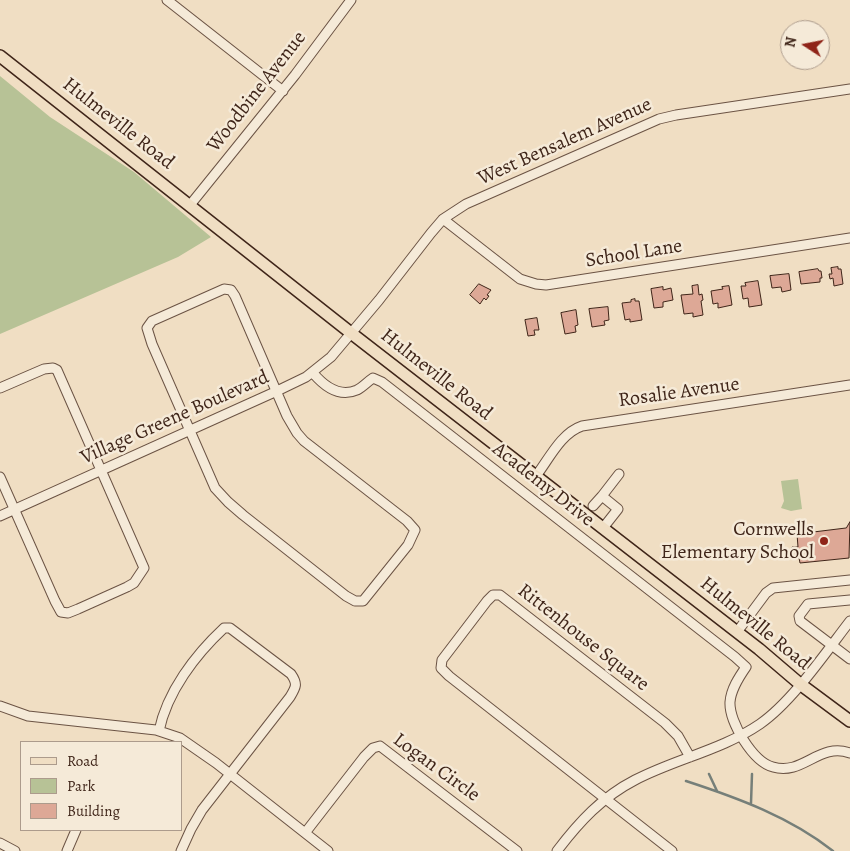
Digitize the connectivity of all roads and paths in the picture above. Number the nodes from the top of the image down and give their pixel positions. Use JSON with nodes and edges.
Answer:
{"nodes":[{"id":1,"x":167,"y":0,"type":"edge"},
{"id":2,"x":351,"y":0,"type":"edge"},
{"id":3,"x":0,"y":56,"type":"edge"},
{"id":4,"x":850,"y":89,"type":"edge"},
{"id":5,"x":283,"y":91,"type":"junction"},
{"id":6,"x":190,"y":205,"type":"junction"},
{"id":7,"x":443,"y":219,"type":"junction"},
{"id":8,"x":850,"y":238,"type":"edge"},
{"id":9,"x":351,"y":333,"type":"junction"},
{"id":10,"x":313,"y":373,"type":"junction"},
{"id":11,"x":850,"y":385,"type":"edge"},
{"id":12,"x":0,"y":388,"type":"edge"},
{"id":13,"x":277,"y":391,"type":"junction"},
{"id":14,"x":190,"y":431,"type":"junction"},
{"id":15,"x":102,"y":470,"type":"junction"},
{"id":16,"x":619,"y":474,"type":"dead end"},
{"id":17,"x":536,"y":476,"type":"junction"},
{"id":18,"x":0,"y":478,"type":"edge"},
{"id":19,"x":602,"y":496,"type":"junction"},
{"id":20,"x":594,"y":506,"type":"dead end"},
{"id":21,"x":14,"y":509,"type":"junction"},
{"id":22,"x":0,"y":516,"type":"edge"},
{"id":23,"x":603,"y":528,"type":"junction"},
{"id":24,"x":850,"y":580,"type":"edge"},
{"id":25,"x":850,"y":600,"type":"edge"},
{"id":26,"x":850,"y":621,"type":"edge"},
{"id":27,"x":738,"y":632,"type":"junction"},
{"id":28,"x":832,"y":645,"type":"junction"},
{"id":29,"x":850,"y":659,"type":"edge"},
{"id":30,"x":800,"y":684,"type":"junction"},
{"id":31,"x":0,"y":706,"type":"edge"},
{"id":32,"x":850,"y":721,"type":"edge"},
{"id":33,"x":158,"y":731,"type":"junction"},
{"id":34,"x":742,"y":735,"type":"junction"},
{"id":35,"x":850,"y":753,"type":"edge"},
{"id":36,"x":690,"y":757,"type":"junction"},
{"id":37,"x":230,"y":774,"type":"junction"},
{"id":38,"x":606,"y":798,"type":"junction"},
{"id":39,"x":76,"y":831,"type":"edge"},
{"id":40,"x":305,"y":833,"type":"junction"},
{"id":41,"x":0,"y":843,"type":"edge"},
{"id":42,"x":15,"y":851,"type":"edge"},
{"id":43,"x":67,"y":851,"type":"edge"},
{"id":44,"x":181,"y":851,"type":"edge"},
{"id":45,"x":328,"y":851,"type":"edge"},
{"id":46,"x":517,"y":851,"type":"edge"},
{"id":47,"x":557,"y":851,"type":"edge"},
{"id":48,"x":672,"y":851,"type":"edge"}],
"edges":[{"from":1,"to":5,"type":"street"},
{"from":2,"to":5,"type":"street","name":"Woodbine Avenue"},
{"from":3,"to":6,"type":"main road","name":"Hulmeville Road"},
{"from":4,"to":7,"type":"street","name":"West Bensalem Avenue"},
{"from":5,"to":6,"type":"street","name":"Woodbine Avenue"},
{"from":6,"to":9,"type":"main road","name":"Hulmeville Road"},
{"from":7,"to":8,"type":"street","name":"School Lane"},
{"from":7,"to":9,"type":"street","name":"West Bensalem Avenue"},
{"from":9,"to":10,"type":"street","name":"Village Greene Boulevard"},
{"from":9,"to":17,"type":"main road","name":"Hulmeville Road"},
{"from":10,"to":13,"type":"street","name":"Village Greene Boulevard"},
{"from":10,"to":34,"type":"street","name":"Academy Drive"},
{"from":11,"to":17,"type":"street","name":"Rosalie Avenue"},
{"from":12,"to":15,"type":"street"},
{"from":13,"to":14,"type":"street","name":"Village Greene Boulevard"},
{"from":13,"to":14,"type":"street"},
{"from":13,"to":14,"type":"street"},
{"from":14,"to":15,"type":"street","name":"Village Greene Boulevard"},
{"from":15,"to":21,"type":"street","name":"Village Greene Boulevard"},
{"from":15,"to":21,"type":"street"},
{"from":16,"to":19,"type":"street"},
{"from":17,"to":23,"type":"main road","name":"Hulmeville Road"},
{"from":18,"to":21,"type":"street"},
{"from":19,"to":20,"type":"street"},
{"from":19,"to":23,"type":"street"},
{"from":21,"to":22,"type":"street","name":"Village Greene Boulevard"},
{"from":23,"to":27,"type":"main road","name":"Hulmeville Road"},
{"from":24,"to":27,"type":"street"},
{"from":25,"to":28,"type":"street"},
{"from":26,"to":28,"type":"street"},
{"from":27,"to":30,"type":"main road","name":"Hulmeville Road"},
{"from":28,"to":29,"type":"street"},
{"from":28,"to":30,"type":"street"},
{"from":30,"to":32,"type":"main road","name":"Hulmeville Road"},
{"from":30,"to":34,"type":"street"},
{"from":31,"to":33,"type":"street"},
{"from":33,"to":37,"type":"street"},
{"from":33,"to":37,"type":"street"},
{"from":34,"to":35,"type":"street"},
{"from":34,"to":36,"type":"street"},
{"from":36,"to":38,"type":"street"},
{"from":36,"to":38,"type":"street","name":"Rittenhouse Square"},
{"from":37,"to":40,"type":"street"},
{"from":37,"to":44,"type":"street"},
{"from":38,"to":47,"type":"street"},
{"from":38,"to":48,"type":"street"},
{"from":39,"to":43,"type":"street"},
{"from":40,"to":45,"type":"street"},
{"from":40,"to":46,"type":"street","name":"Logan Circle"},
{"from":41,"to":42,"type":"street"}]}
